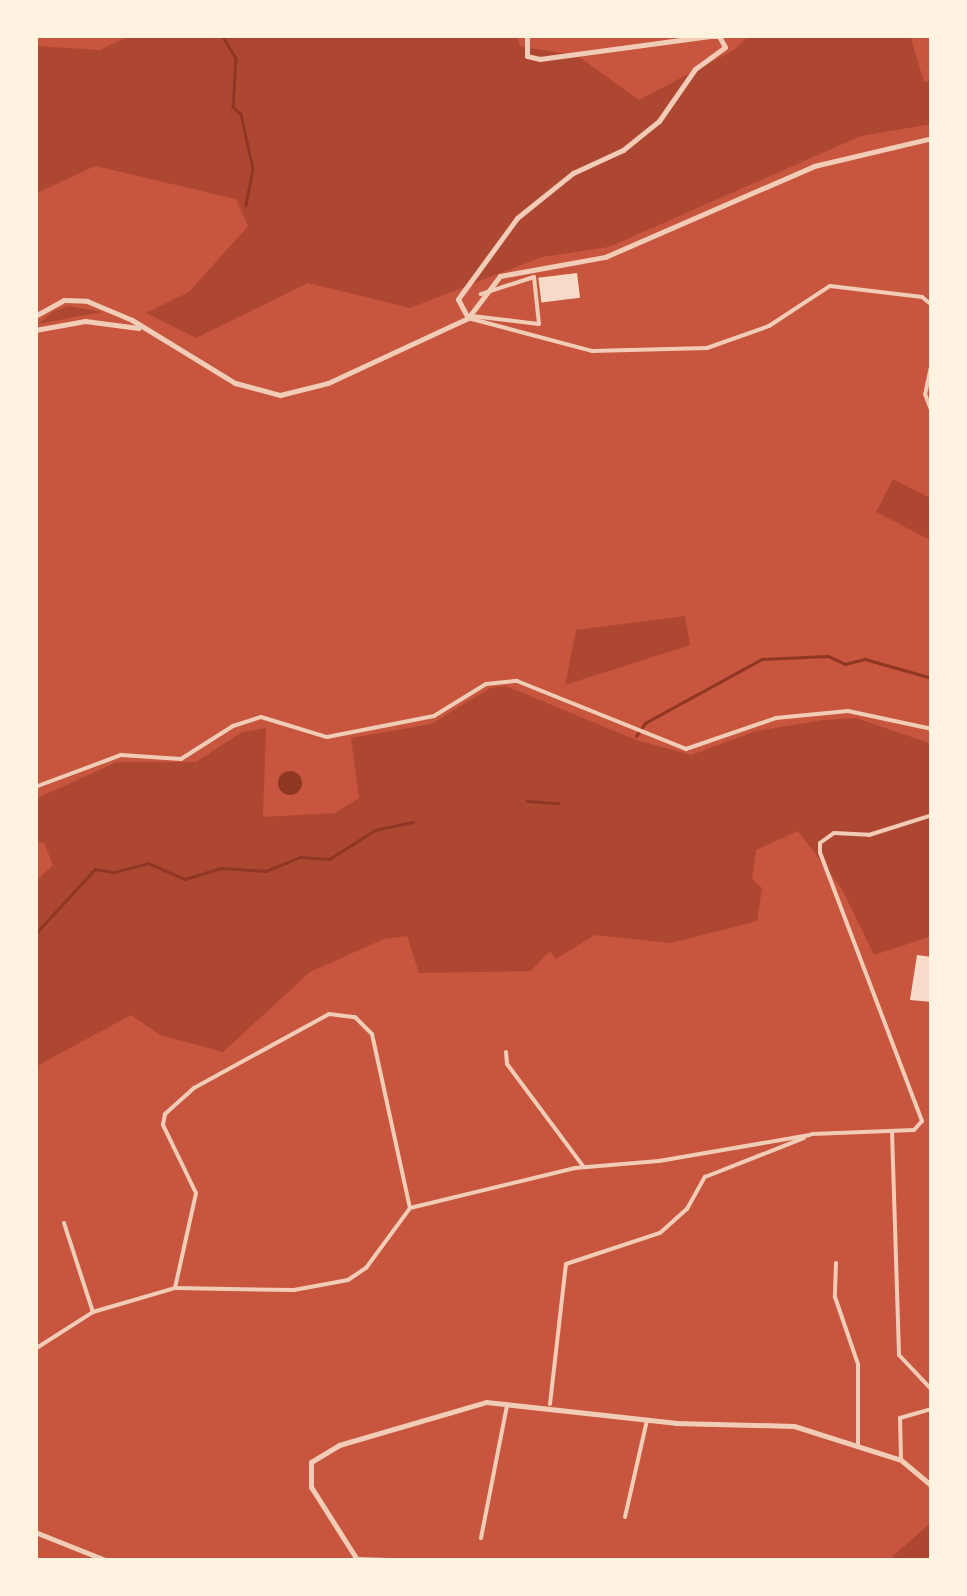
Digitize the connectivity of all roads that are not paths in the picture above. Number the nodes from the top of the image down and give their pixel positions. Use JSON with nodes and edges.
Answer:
{"nodes":[{"id":1,"x":526,"y":35,"type":"edge"},
{"id":2,"x":932,"y":138,"type":"edge"},
{"id":3,"x":482,"y":294,"type":"junction"},
{"id":4,"x":932,"y":305,"type":"edge"},
{"id":5,"x":35,"y":316,"type":"edge"},
{"id":6,"x":468,"y":318,"type":"junction"},
{"id":7,"x":35,"y":330,"type":"edge"},
{"id":8,"x":147,"y":330,"type":"junction"},
{"id":9,"x":932,"y":362,"type":"edge"},
{"id":10,"x":932,"y":412,"type":"edge"},
{"id":11,"x":932,"y":729,"type":"edge"},
{"id":12,"x":35,"y":787,"type":"edge"},
{"id":13,"x":932,"y":816,"type":"edge"},
{"id":14,"x":506,"y":1052,"type":"dead end"},
{"id":15,"x":892,"y":1130,"type":"junction"},
{"id":16,"x":810,"y":1135,"type":"junction"},
{"id":17,"x":583,"y":1166,"type":"junction"},
{"id":18,"x":410,"y":1208,"type":"junction"},
{"id":19,"x":64,"y":1223,"type":"dead end"},
{"id":20,"x":836,"y":1263,"type":"dead end"},
{"id":21,"x":175,"y":1288,"type":"junction"},
{"id":22,"x":93,"y":1312,"type":"junction"},
{"id":23,"x":35,"y":1349,"type":"edge"},
{"id":24,"x":932,"y":1390,"type":"edge"},
{"id":25,"x":507,"y":1403,"type":"junction"},
{"id":26,"x":550,"y":1404,"type":"junction"},
{"id":27,"x":932,"y":1409,"type":"edge"},
{"id":28,"x":647,"y":1420,"type":"junction"},
{"id":29,"x":858,"y":1446,"type":"junction"},
{"id":30,"x":901,"y":1460,"type":"junction"},
{"id":31,"x":932,"y":1486,"type":"edge"},
{"id":32,"x":626,"y":1517,"type":"dead end"},
{"id":33,"x":35,"y":1532,"type":"edge"},
{"id":34,"x":481,"y":1538,"type":"dead end"},
{"id":35,"x":358,"y":1560,"type":"edge"},
{"id":36,"x":108,"y":1561,"type":"edge"},
{"id":37,"x":419,"y":1561,"type":"edge"}],
"edges":[{"from":1,"to":6,"type":"street"},
{"from":2,"to":3,"type":"street"},
{"from":3,"to":6,"type":"street"},
{"from":3,"to":6,"type":"street"},
{"from":4,"to":6,"type":"street"},
{"from":5,"to":8,"type":"street"},
{"from":6,"to":8,"type":"street"},
{"from":7,"to":8,"type":"street"},
{"from":9,"to":10,"type":"street"},
{"from":11,"to":12,"type":"street"},
{"from":13,"to":15,"type":"street"},
{"from":14,"to":17,"type":"street"},
{"from":15,"to":16,"type":"street"},
{"from":15,"to":24,"type":"street"},
{"from":16,"to":17,"type":"street"},
{"from":16,"to":26,"type":"street"},
{"from":17,"to":18,"type":"street"},
{"from":18,"to":21,"type":"street"},
{"from":18,"to":21,"type":"street"},
{"from":19,"to":22,"type":"street"},
{"from":20,"to":29,"type":"street"},
{"from":21,"to":22,"type":"street"},
{"from":22,"to":23,"type":"street"},
{"from":25,"to":26,"type":"street"},
{"from":25,"to":34,"type":"street"},
{"from":25,"to":35,"type":"street"},
{"from":26,"to":28,"type":"street"},
{"from":27,"to":30,"type":"street"},
{"from":28,"to":29,"type":"street"},
{"from":28,"to":32,"type":"street"},
{"from":29,"to":30,"type":"street"},
{"from":30,"to":31,"type":"street"},
{"from":33,"to":36,"type":"street"},
{"from":35,"to":37,"type":"street"}]}
